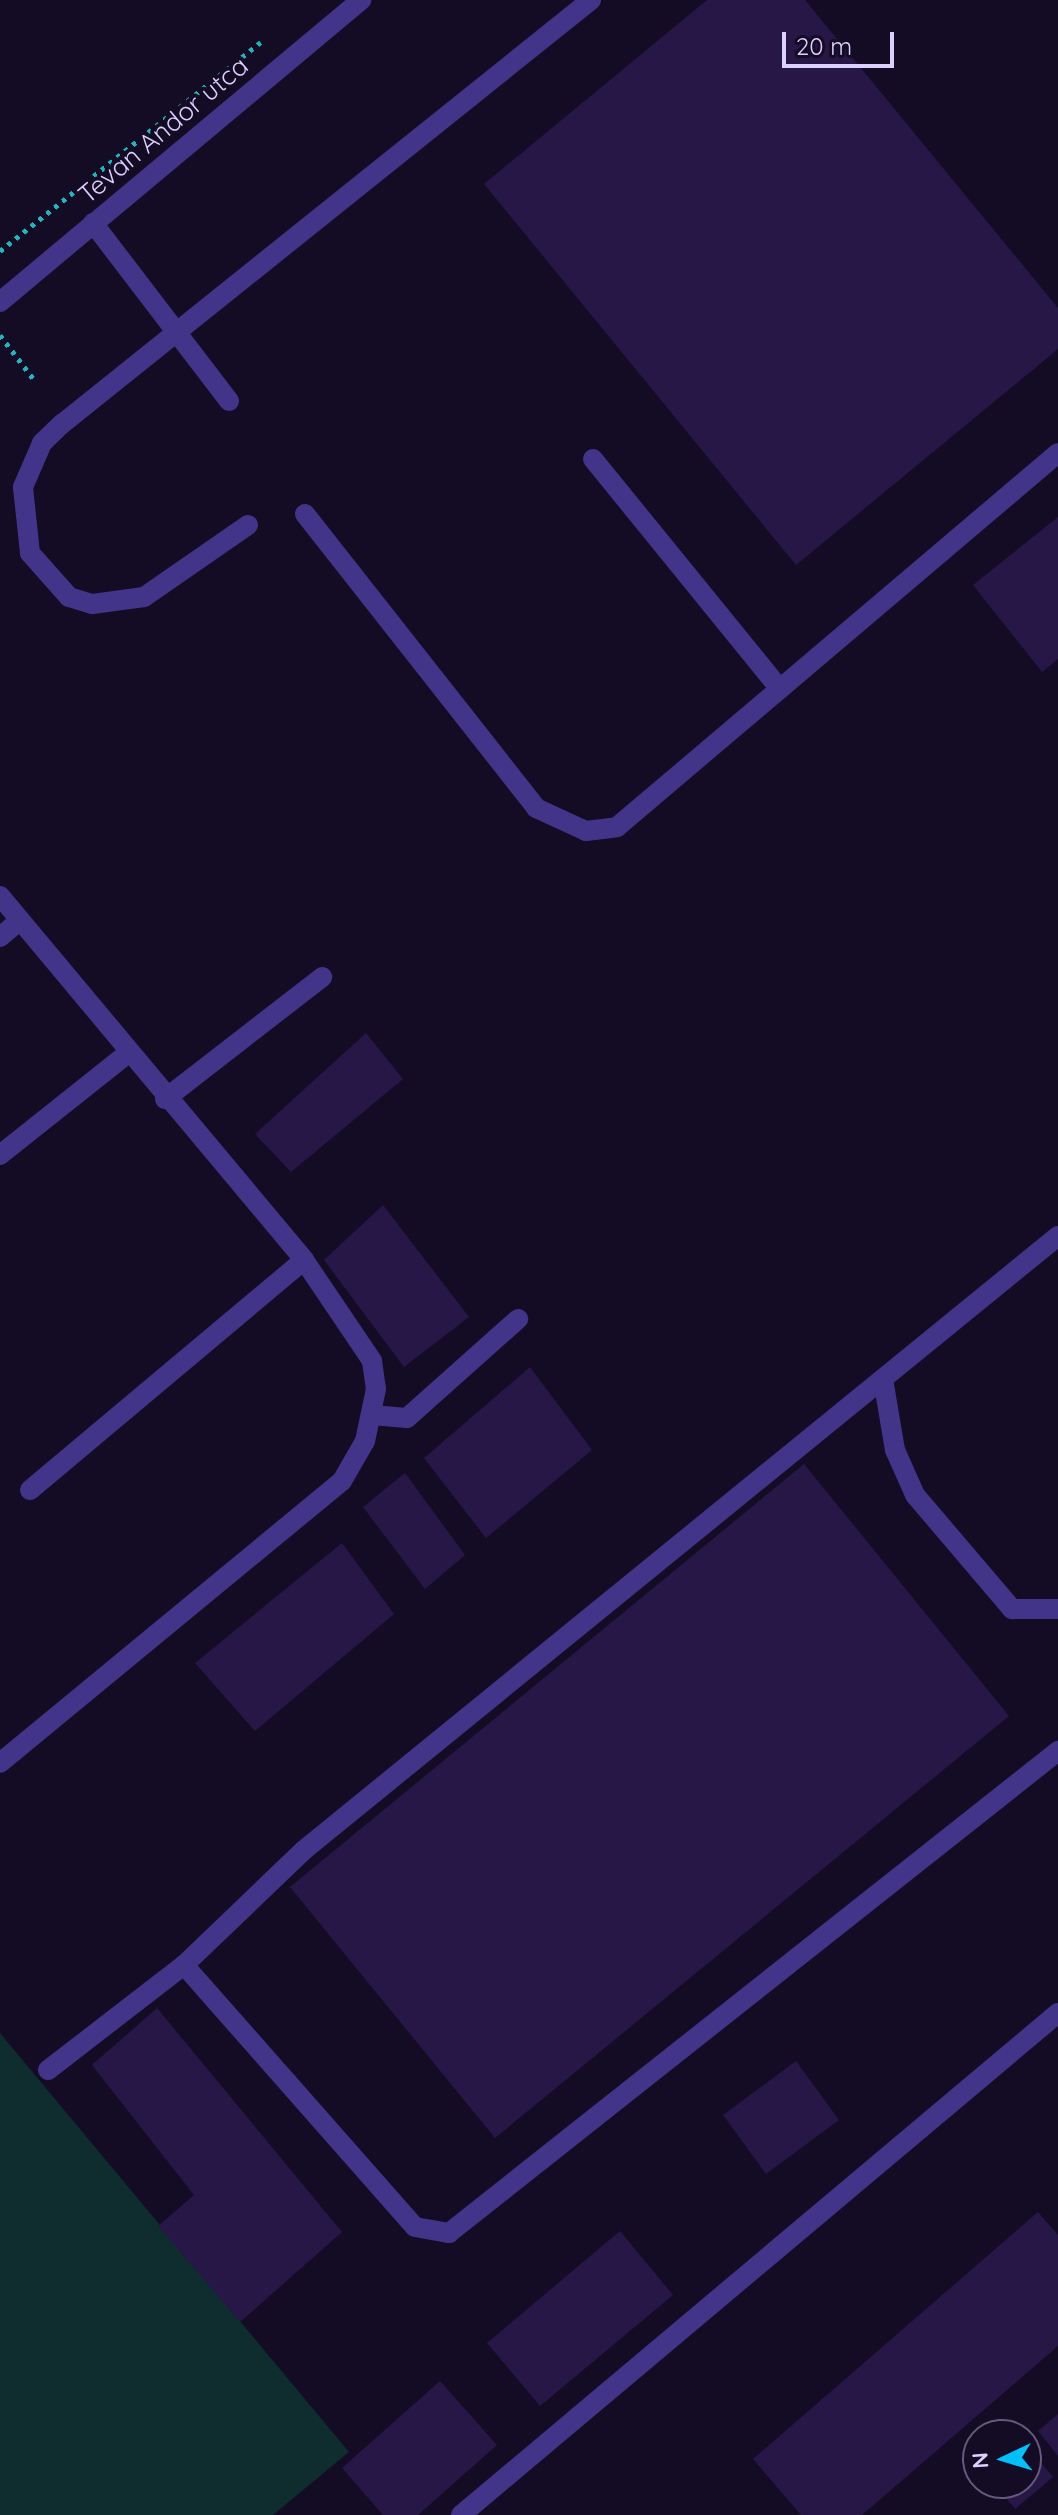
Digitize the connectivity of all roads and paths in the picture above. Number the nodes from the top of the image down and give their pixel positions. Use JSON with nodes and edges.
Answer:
{"nodes":[{"id":1,"x":361,"y":0,"type":"edge"},
{"id":2,"x":591,"y":0,"type":"edge"},
{"id":3,"x":264,"y":39,"type":"dead end"},
{"id":4,"x":93,"y":223,"type":"junction"},
{"id":5,"x":0,"y":251,"type":"edge"},
{"id":6,"x":0,"y":302,"type":"edge"},
{"id":7,"x":0,"y":335,"type":"edge"},
{"id":8,"x":180,"y":336,"type":"junction"},
{"id":9,"x":35,"y":381,"type":"dead end"},
{"id":10,"x":229,"y":401,"type":"dead end"},
{"id":11,"x":1058,"y":453,"type":"edge"},
{"id":12,"x":593,"y":459,"type":"dead end"},
{"id":13,"x":305,"y":514,"type":"dead end"},
{"id":14,"x":248,"y":525,"type":"dead end"},
{"id":15,"x":779,"y":688,"type":"junction"},
{"id":16,"x":0,"y":896,"type":"edge"},
{"id":17,"x":20,"y":920,"type":"junction"},
{"id":18,"x":0,"y":937,"type":"edge"},
{"id":19,"x":322,"y":977,"type":"dead end"},
{"id":20,"x":127,"y":1054,"type":"junction"},
{"id":21,"x":165,"y":1099,"type":"junction"},
{"id":22,"x":0,"y":1155,"type":"edge"},
{"id":23,"x":1058,"y":1236,"type":"edge"},
{"id":24,"x":304,"y":1260,"type":"junction"},
{"id":25,"x":518,"y":1319,"type":"dead end"},
{"id":26,"x":883,"y":1379,"type":"junction"},
{"id":27,"x":372,"y":1415,"type":"junction"},
{"id":28,"x":30,"y":1490,"type":"dead end"},
{"id":29,"x":1058,"y":1609,"type":"edge"},
{"id":30,"x":1058,"y":1751,"type":"edge"},
{"id":31,"x":0,"y":1763,"type":"edge"},
{"id":32,"x":184,"y":1965,"type":"junction"},
{"id":33,"x":1058,"y":2013,"type":"edge"},
{"id":34,"x":48,"y":2070,"type":"dead end"},
{"id":35,"x":461,"y":2515,"type":"edge"}],
"edges":[{"from":1,"to":4,"type":"street","name":"Tevan Andor utca"},
{"from":2,"to":8,"type":"street"},
{"from":3,"to":5,"type":"path"},
{"from":4,"to":6,"type":"street","name":"Tevan Andor utca"},
{"from":4,"to":8,"type":"street"},
{"from":7,"to":9,"type":"path"},
{"from":8,"to":10,"type":"street"},
{"from":8,"to":14,"type":"street"},
{"from":11,"to":15,"type":"street"},
{"from":12,"to":15,"type":"street"},
{"from":13,"to":15,"type":"street"},
{"from":16,"to":17,"type":"street"},
{"from":17,"to":18,"type":"street"},
{"from":17,"to":20,"type":"street"},
{"from":19,"to":21,"type":"street"},
{"from":20,"to":21,"type":"street"},
{"from":20,"to":22,"type":"street"},
{"from":21,"to":24,"type":"street"},
{"from":23,"to":26,"type":"street"},
{"from":24,"to":27,"type":"street"},
{"from":24,"to":28,"type":"street"},
{"from":25,"to":27,"type":"street"},
{"from":26,"to":29,"type":"street"},
{"from":26,"to":32,"type":"street"},
{"from":27,"to":31,"type":"street"},
{"from":30,"to":32,"type":"street"},
{"from":32,"to":34,"type":"street"},
{"from":33,"to":35,"type":"street"}]}
